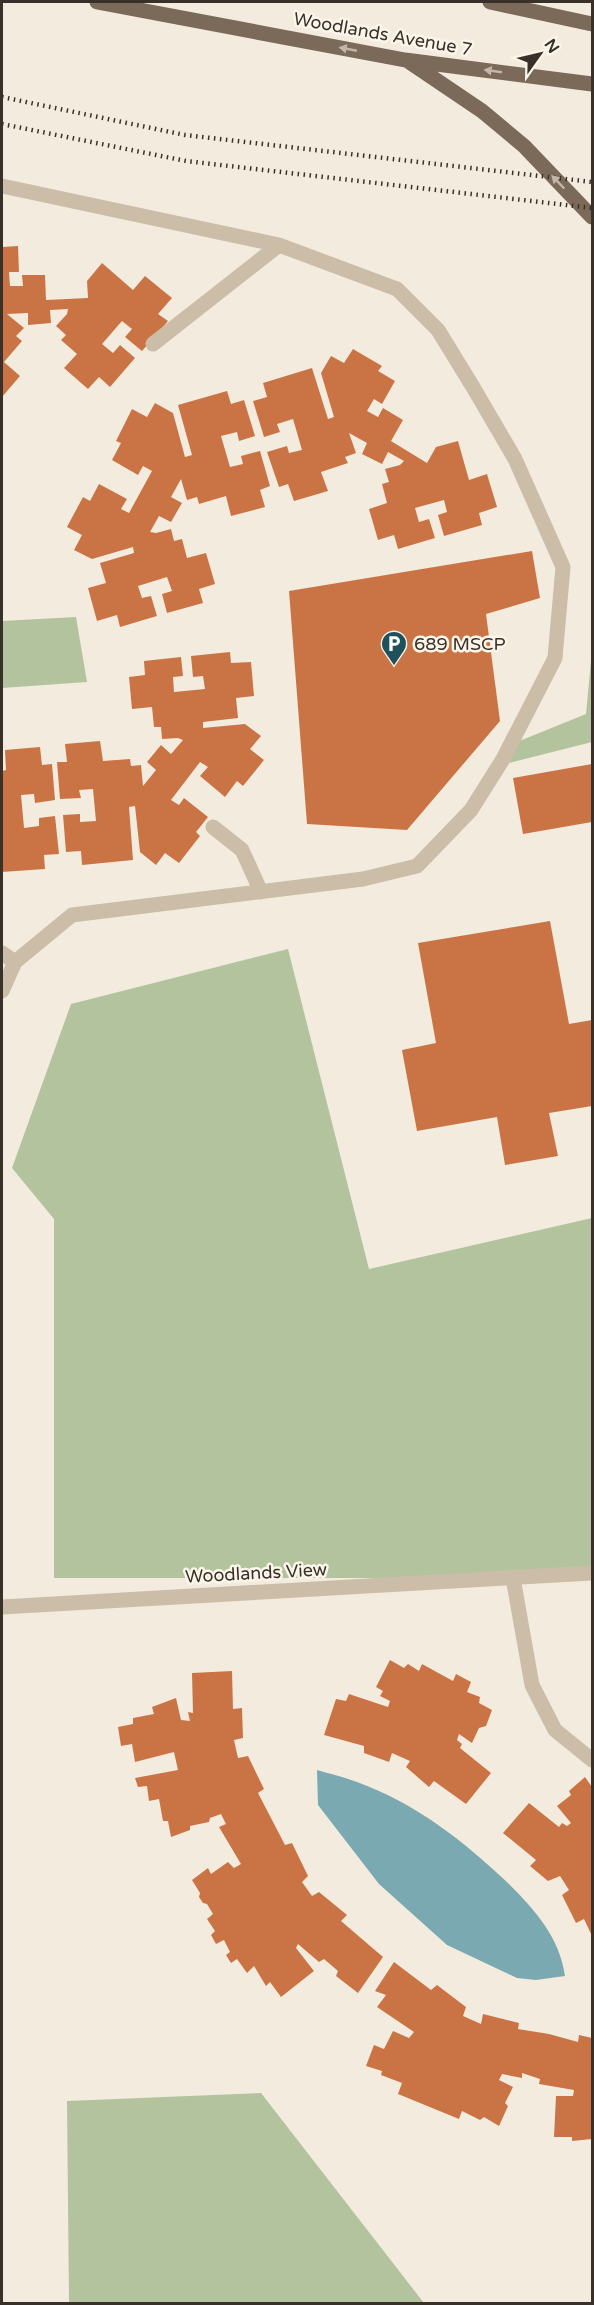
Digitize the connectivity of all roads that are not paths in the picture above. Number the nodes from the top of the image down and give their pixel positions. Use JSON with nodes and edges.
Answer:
{"nodes":[{"id":1,"x":97,"y":2,"type":"edge"},
{"id":2,"x":490,"y":2,"type":"edge"},
{"id":3,"x":592,"y":24,"type":"edge"},
{"id":4,"x":405,"y":60,"type":"junction"},
{"id":5,"x":592,"y":84,"type":"edge"},
{"id":6,"x":2,"y":186,"type":"edge"},
{"id":7,"x":592,"y":218,"type":"edge"},
{"id":8,"x":279,"y":245,"type":"junction"},
{"id":9,"x":153,"y":344,"type":"dead end"},
{"id":10,"x":213,"y":827,"type":"dead end"},
{"id":11,"x":261,"y":892,"type":"junction"},
{"id":12,"x":8,"y":958,"type":"edge"},
{"id":13,"x":2,"y":991,"type":"edge"},
{"id":14,"x":592,"y":1573,"type":"edge"},
{"id":15,"x":513,"y":1578,"type":"junction"},
{"id":16,"x":2,"y":1607,"type":"edge"},
{"id":17,"x":592,"y":1760,"type":"edge"}],
"edges":[{"from":4,"to":1,"type":"main road","name":"Woodlands Avenue 7","one_way":true},
{"from":2,"to":3,"type":"main road"},
{"from":5,"to":4,"type":"main road","name":"Woodlands Avenue 7","one_way":true},
{"from":7,"to":4,"type":"main road","one_way":true},
{"from":6,"to":8,"type":"street"},
{"from":8,"to":9,"type":"street"},
{"from":8,"to":11,"type":"street"},
{"from":10,"to":11,"type":"street"},
{"from":11,"to":12,"type":"street"},
{"from":12,"to":13,"type":"street"},
{"from":14,"to":15,"type":"street","name":"Woodlands View"},
{"from":15,"to":16,"type":"street","name":"Woodlands View"},
{"from":15,"to":17,"type":"street"}]}
